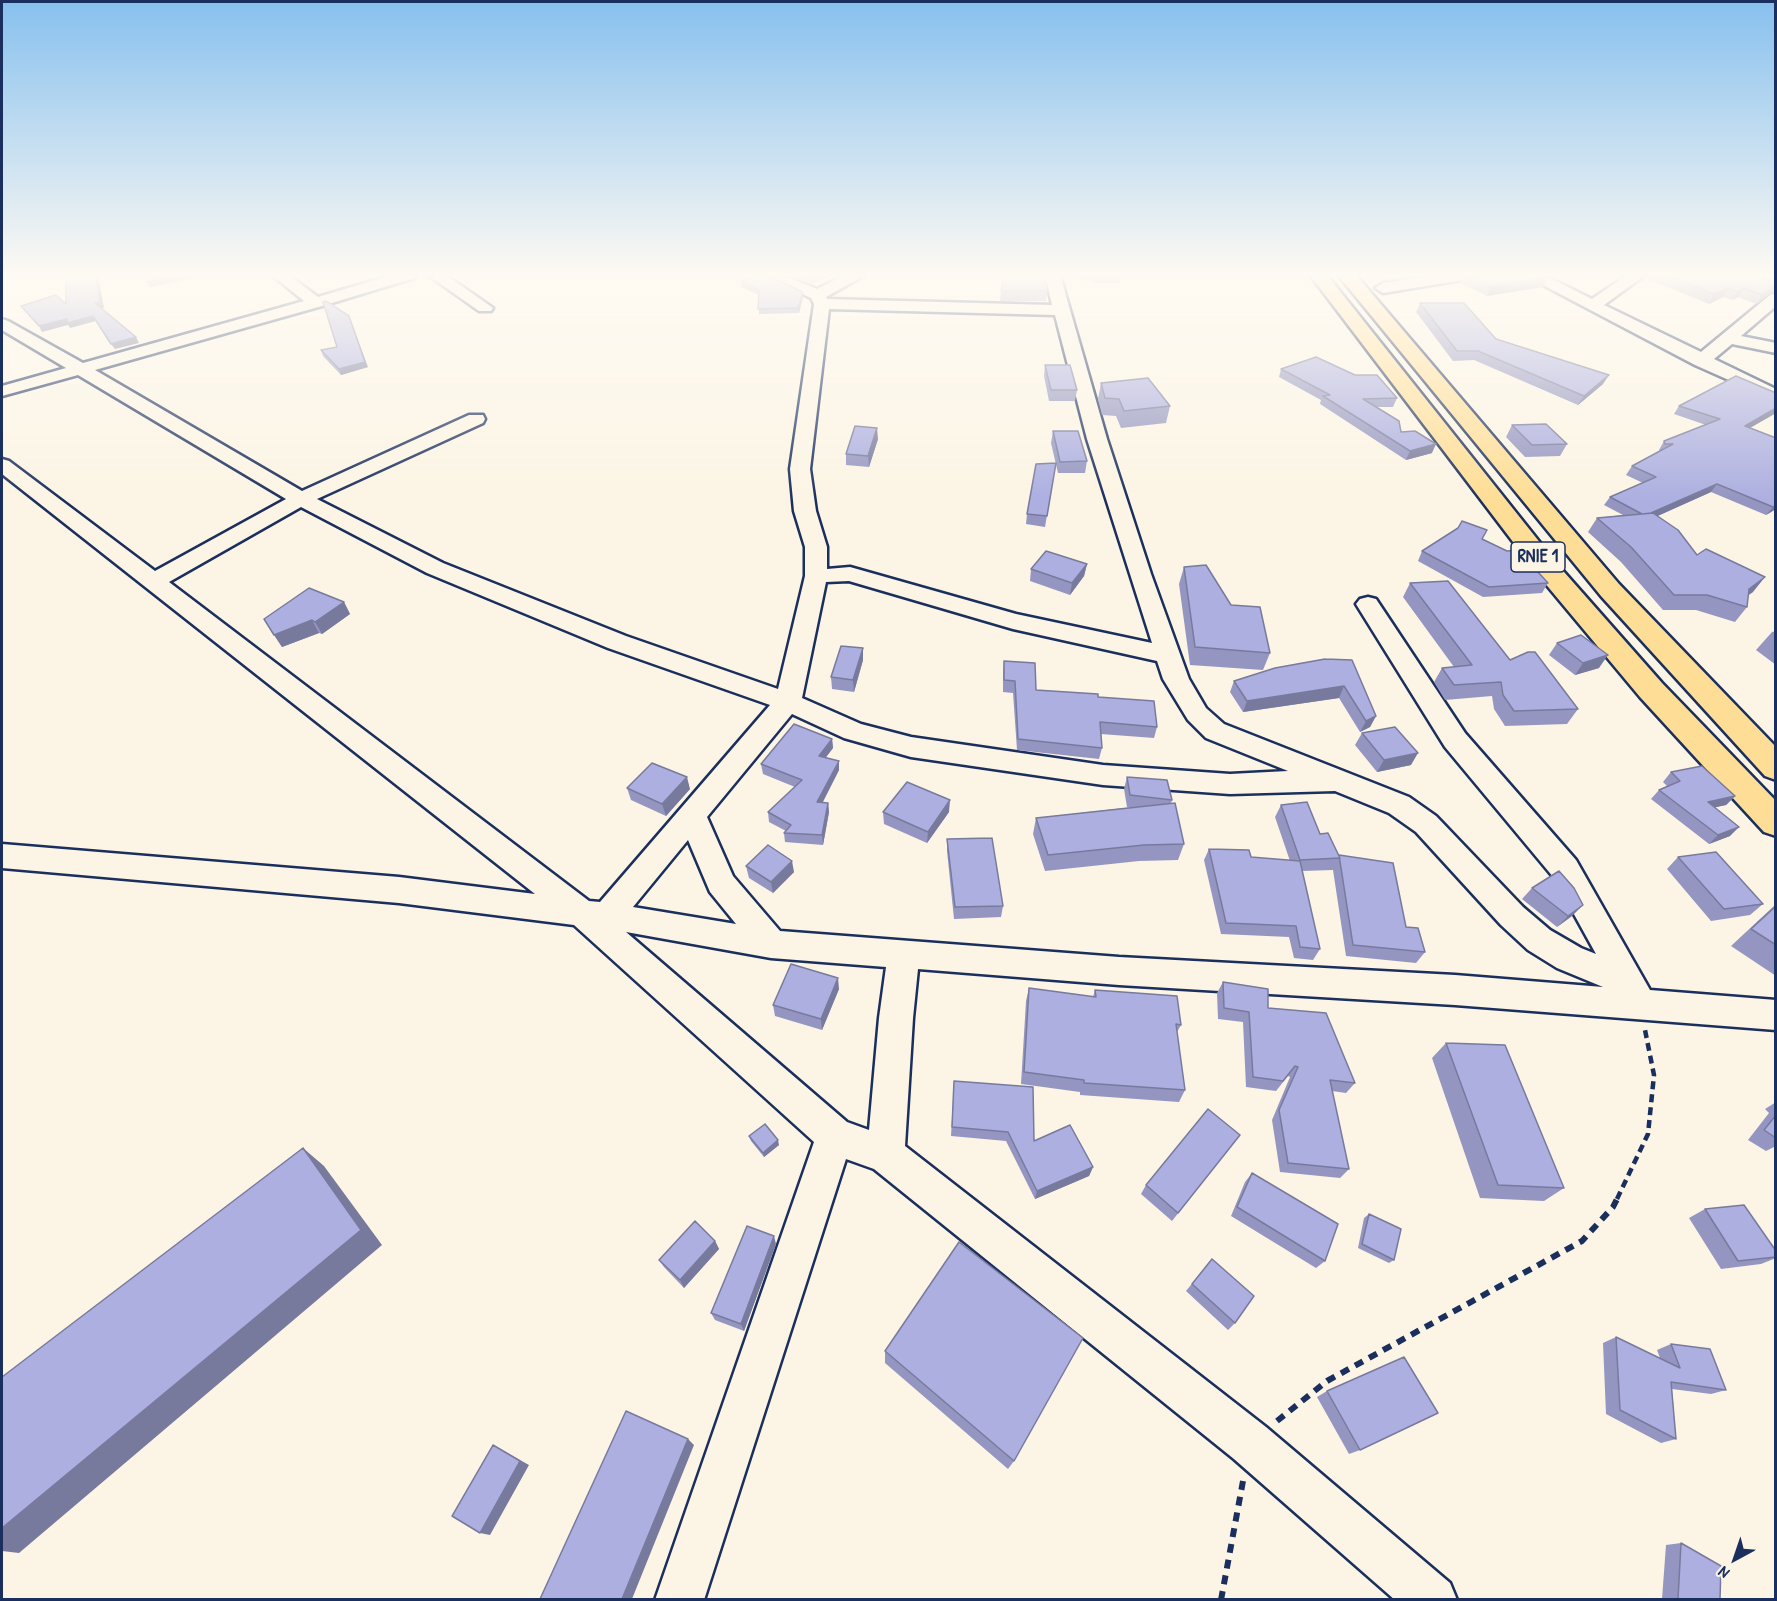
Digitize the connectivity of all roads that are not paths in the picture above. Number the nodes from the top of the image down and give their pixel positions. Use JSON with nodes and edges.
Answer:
{"nodes":[{"id":1,"x":45,"y":350,"type":"edge"},
{"id":2,"x":151,"y":350,"type":"edge"},
{"id":3,"x":814,"y":350,"type":"edge"},
{"id":4,"x":1071,"y":350,"type":"edge"},
{"id":5,"x":1376,"y":350,"type":"edge"},
{"id":6,"x":1409,"y":350,"type":"edge"},
{"id":7,"x":1681,"y":350,"type":"edge"},
{"id":8,"x":1714,"y":350,"type":"edge"},
{"id":9,"x":1701,"y":360,"type":"junction"},
{"id":10,"x":79,"y":370,"type":"junction"},
{"id":11,"x":2,"y":392,"type":"edge"},
{"id":12,"x":1776,"y":396,"type":"edge"},
{"id":13,"x":476,"y":419,"type":"dead end"},
{"id":14,"x":2,"y":465,"type":"edge"},
{"id":15,"x":301,"y":499,"type":"junction"},
{"id":16,"x":816,"y":576,"type":"junction"},
{"id":17,"x":152,"y":582,"type":"junction"},
{"id":18,"x":1368,"y":604,"type":"dead end"},
{"id":19,"x":1168,"y":655,"type":"junction"},
{"id":20,"x":788,"y":702,"type":"junction"},
{"id":21,"x":1215,"y":731,"type":"junction"},
{"id":22,"x":1776,"y":768,"type":"edge"},
{"id":23,"x":1340,"y":780,"type":"junction"},
{"id":24,"x":1230,"y":784,"type":"junction"},
{"id":25,"x":692,"y":815,"type":"junction"},
{"id":26,"x":1776,"y":823,"type":"edge"},
{"id":27,"x":2,"y":856,"type":"edge"},
{"id":28,"x":595,"y":915,"type":"junction"},
{"id":29,"x":771,"y":944,"type":"junction"},
{"id":30,"x":904,"y":954,"type":"junction"},
{"id":31,"x":1635,"y":994,"type":"junction"},
{"id":32,"x":1776,"y":1015,"type":"edge"},
{"id":33,"x":836,"y":1136,"type":"junction"},
{"id":34,"x":886,"y":1155,"type":"junction"},
{"id":35,"x":679,"y":1599,"type":"edge"},
{"id":36,"x":1433,"y":1599,"type":"edge"}],
"edges":[{"from":1,"to":10,"type":"street"},
{"from":2,"to":10,"type":"street"},
{"from":3,"to":16,"type":"street"},
{"from":4,"to":19,"type":"street"},
{"from":5,"to":26,"type":"highway","number":"RNIE 1"},
{"from":6,"to":22,"type":"highway","number":"RNIE 1"},
{"from":7,"to":9,"type":"street"},
{"from":8,"to":9,"type":"street"},
{"from":9,"to":12,"type":"street"},
{"from":10,"to":11,"type":"street"},
{"from":10,"to":15,"type":"street"},
{"from":13,"to":15,"type":"street"},
{"from":14,"to":17,"type":"street"},
{"from":15,"to":17,"type":"street"},
{"from":15,"to":20,"type":"street"},
{"from":16,"to":19,"type":"street"},
{"from":16,"to":20,"type":"street"},
{"from":17,"to":28,"type":"street"},
{"from":18,"to":31,"type":"street"},
{"from":19,"to":21,"type":"street"},
{"from":20,"to":24,"type":"street"},
{"from":20,"to":25,"type":"street"},
{"from":21,"to":23,"type":"street"},
{"from":21,"to":24,"type":"street"},
{"from":23,"to":24,"type":"street"},
{"from":23,"to":31,"type":"street"},
{"from":25,"to":28,"type":"street"},
{"from":25,"to":29,"type":"street"},
{"from":27,"to":28,"type":"street"},
{"from":28,"to":29,"type":"street"},
{"from":28,"to":33,"type":"street"},
{"from":29,"to":30,"type":"street"},
{"from":30,"to":31,"type":"street"},
{"from":30,"to":34,"type":"street"},
{"from":31,"to":32,"type":"street"},
{"from":33,"to":34,"type":"street"},
{"from":33,"to":35,"type":"street"},
{"from":34,"to":36,"type":"street"}]}
